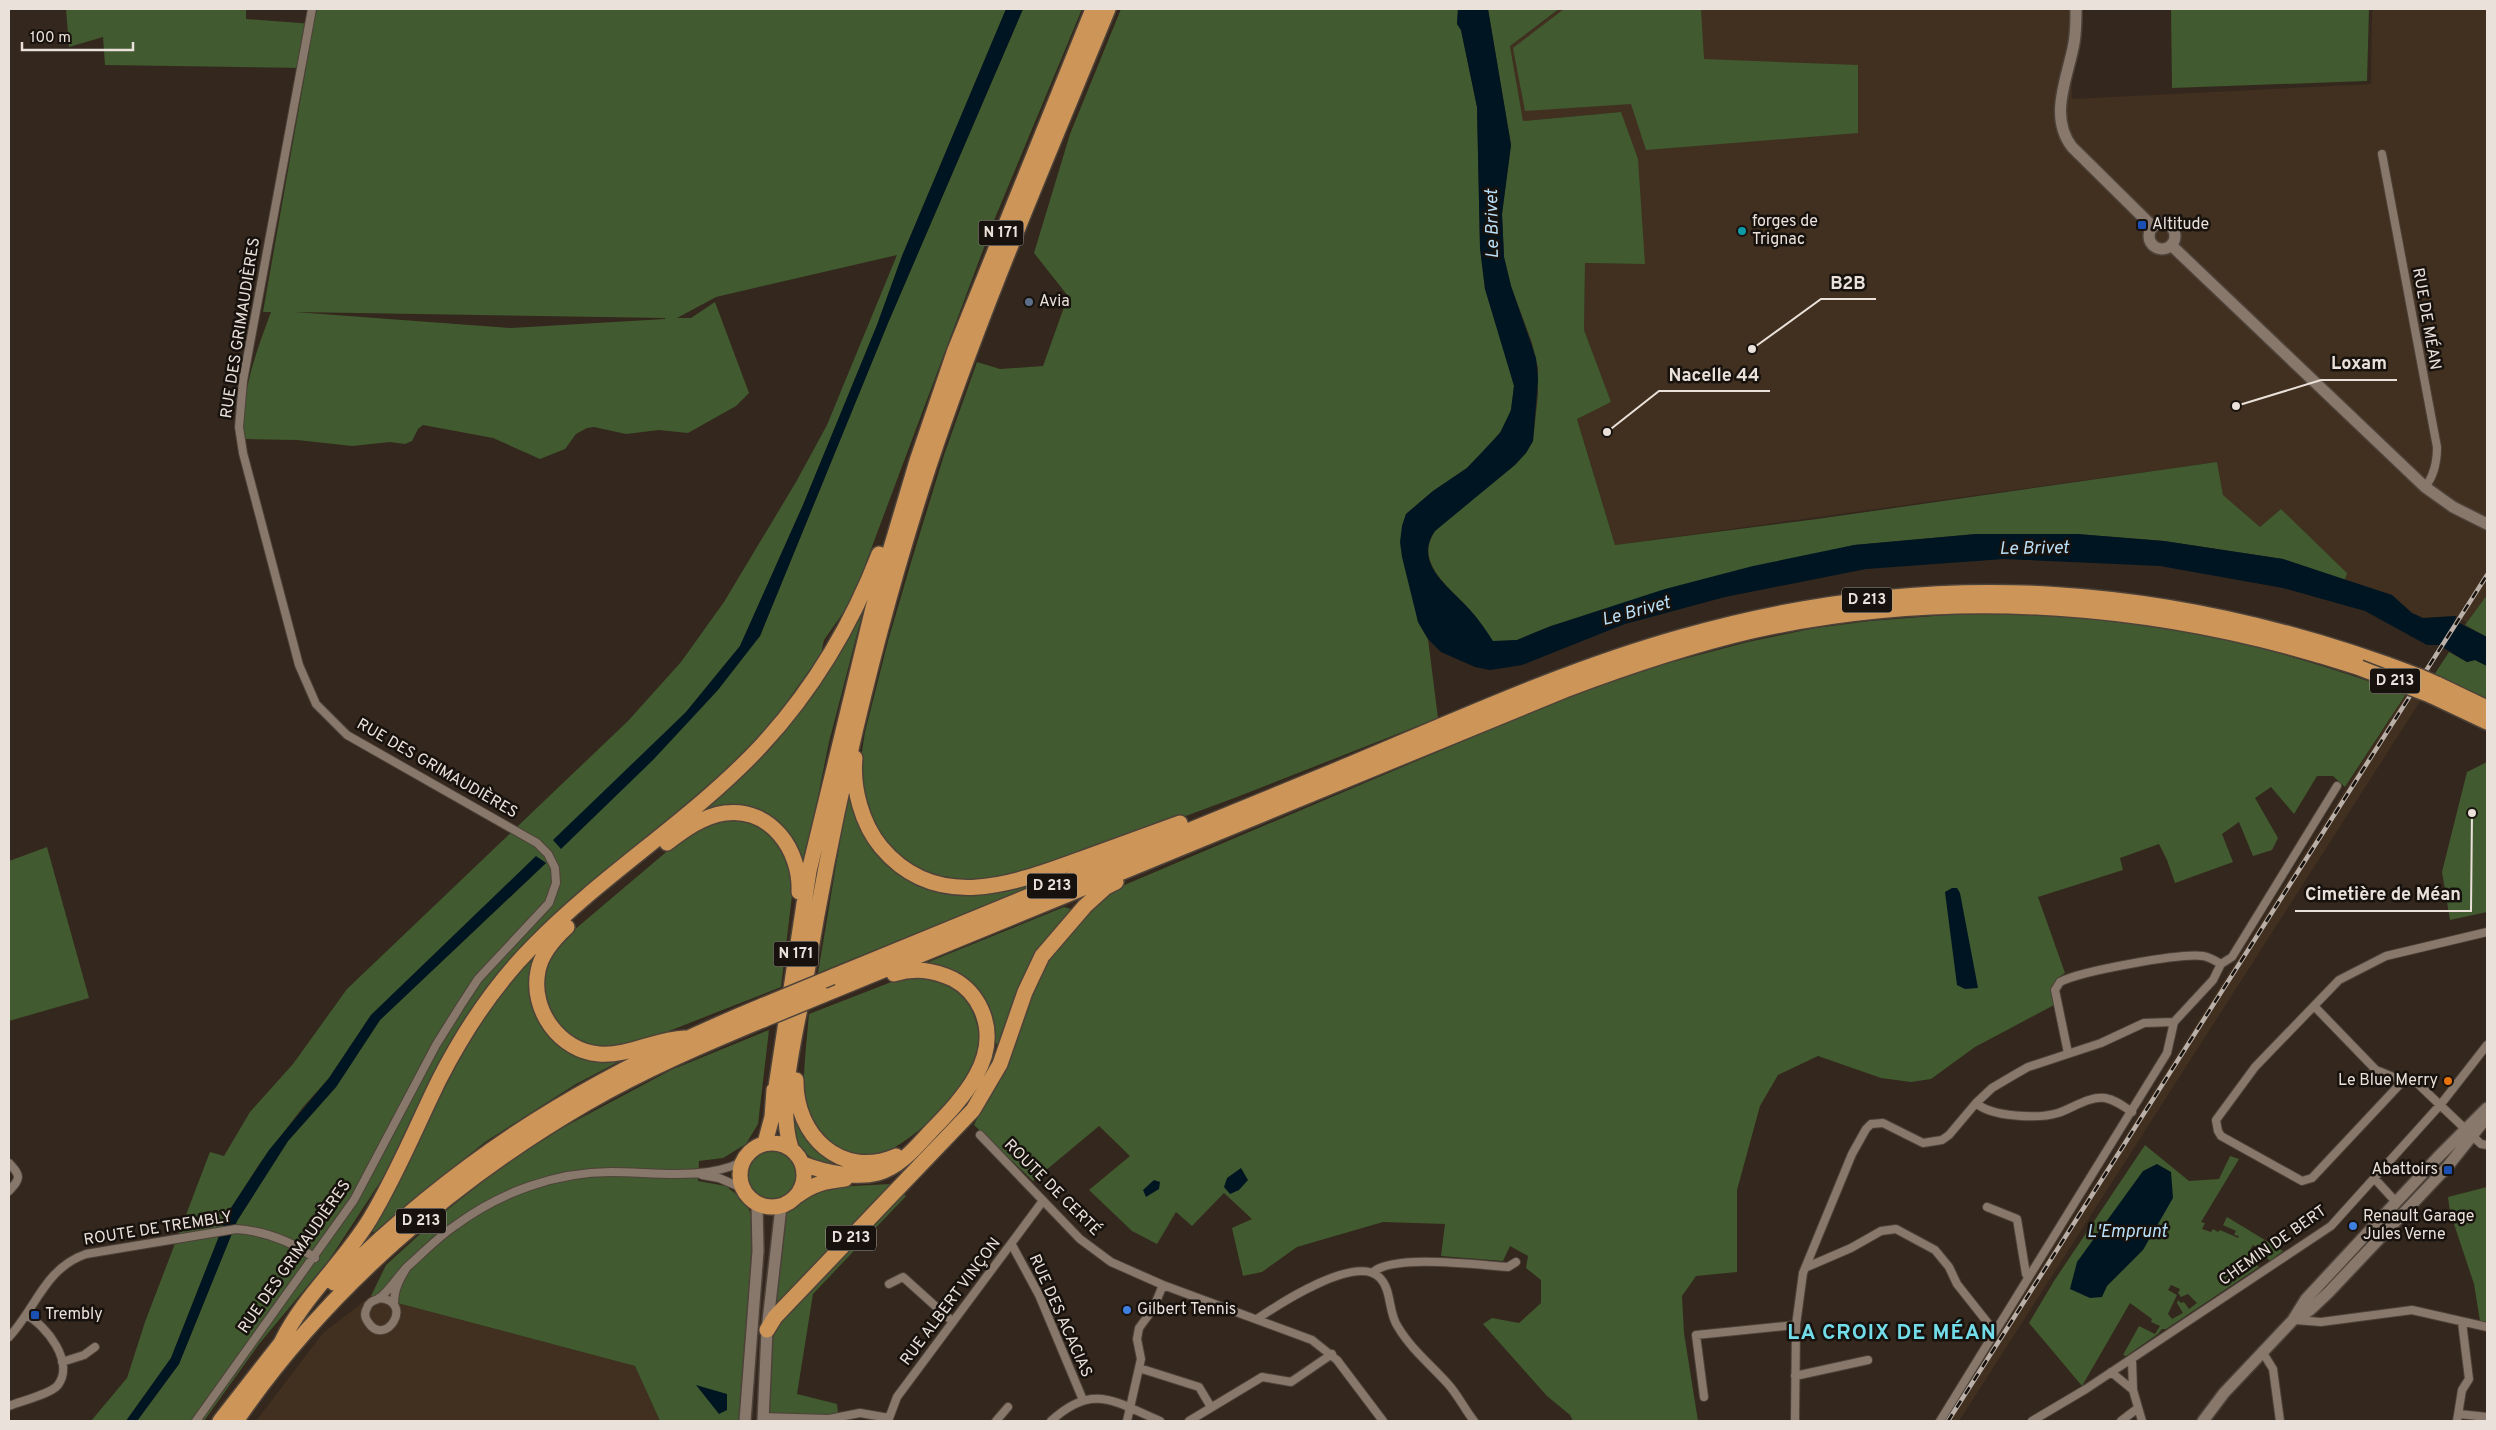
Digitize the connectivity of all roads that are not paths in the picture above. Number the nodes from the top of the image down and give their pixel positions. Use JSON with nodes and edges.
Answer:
{"nodes":[{"id":1,"x":312,"y":9,"type":"edge"},
{"id":2,"x":1094,"y":9,"type":"edge"},
{"id":3,"x":1108,"y":9,"type":"edge"},
{"id":4,"x":2076,"y":9,"type":"edge"},
{"id":5,"x":2382,"y":154,"type":"dead end"},
{"id":6,"x":2153,"y":227,"type":"junction"},
{"id":7,"x":2171,"y":244,"type":"junction"},
{"id":8,"x":2425,"y":487,"type":"junction"},
{"id":9,"x":899,"y":518,"type":"junction"},
{"id":10,"x":2487,"y":524,"type":"edge"},
{"id":11,"x":2363,"y":662,"type":"junction"},
{"id":12,"x":2433,"y":689,"type":"junction"},
{"id":13,"x":2487,"y":708,"type":"edge"},
{"id":14,"x":2487,"y":722,"type":"edge"},
{"id":15,"x":857,"y":723,"type":"junction"},
{"id":16,"x":2337,"y":786,"type":"dead end"},
{"id":17,"x":1272,"y":796,"type":"junction"},
{"id":18,"x":1157,"y":858,"type":"junction"},
{"id":19,"x":2487,"y":932,"type":"edge"},
{"id":20,"x":2221,"y":964,"type":"junction"},
{"id":21,"x":836,"y":983,"type":"junction"},
{"id":22,"x":2315,"y":1007,"type":"junction"},
{"id":23,"x":764,"y":1012,"type":"junction"},
{"id":24,"x":799,"y":1020,"type":"junction"},
{"id":25,"x":2174,"y":1022,"type":"junction"},
{"id":26,"x":685,"y":1038,"type":"junction"},
{"id":27,"x":2487,"y":1045,"type":"edge"},
{"id":28,"x":2068,"y":1053,"type":"junction"},
{"id":29,"x":2403,"y":1081,"type":"junction"},
{"id":30,"x":774,"y":1100,"type":"junction"},
{"id":31,"x":1976,"y":1103,"type":"junction"},
{"id":32,"x":2441,"y":1104,"type":"junction"},
{"id":33,"x":2487,"y":1108,"type":"edge"},
{"id":34,"x":2132,"y":1112,"type":"junction"},
{"id":35,"x":2487,"y":1117,"type":"edge"},
{"id":36,"x":2469,"y":1132,"type":"junction"},
{"id":37,"x":980,"y":1135,"type":"dead end"},
{"id":38,"x":765,"y":1144,"type":"junction"},
{"id":39,"x":2487,"y":1145,"type":"edge"},
{"id":40,"x":791,"y":1148,"type":"junction"},
{"id":41,"x":938,"y":1148,"type":"junction"},
{"id":42,"x":912,"y":1151,"type":"junction"},
{"id":43,"x":742,"y":1162,"type":"junction"},
{"id":44,"x":9,"y":1163,"type":"edge"},
{"id":45,"x":803,"y":1164,"type":"junction"},
{"id":46,"x":693,"y":1174,"type":"junction"},
{"id":47,"x":2374,"y":1178,"type":"junction"},
{"id":48,"x":742,"y":1188,"type":"junction"},
{"id":49,"x":9,"y":1191,"type":"edge"},
{"id":50,"x":796,"y":1197,"type":"junction"},
{"id":51,"x":1042,"y":1202,"type":"junction"},
{"id":52,"x":2396,"y":1202,"type":"junction"},
{"id":53,"x":757,"y":1204,"type":"junction"},
{"id":54,"x":781,"y":1206,"type":"junction"},
{"id":55,"x":1988,"y":1208,"type":"dead end"},
{"id":56,"x":1012,"y":1245,"type":"junction"},
{"id":57,"x":315,"y":1258,"type":"junction"},
{"id":58,"x":1516,"y":1262,"type":"dead end"},
{"id":59,"x":407,"y":1267,"type":"junction"},
{"id":60,"x":1807,"y":1267,"type":"junction"},
{"id":61,"x":1372,"y":1272,"type":"junction"},
{"id":62,"x":2028,"y":1277,"type":"junction"},
{"id":63,"x":889,"y":1284,"type":"dead end"},
{"id":64,"x":1163,"y":1286,"type":"junction"},
{"id":65,"x":379,"y":1298,"type":"junction"},
{"id":66,"x":394,"y":1304,"type":"junction"},
{"id":67,"x":26,"y":1315,"type":"junction"},
{"id":68,"x":1257,"y":1319,"type":"junction"},
{"id":69,"x":2293,"y":1320,"type":"junction"},
{"id":70,"x":953,"y":1322,"type":"junction"},
{"id":71,"x":2462,"y":1322,"type":"junction"},
{"id":72,"x":1796,"y":1325,"type":"junction"},
{"id":73,"x":2487,"y":1328,"type":"edge"},
{"id":74,"x":767,"y":1330,"type":"junction"},
{"id":75,"x":1994,"y":1331,"type":"junction"},
{"id":76,"x":9,"y":1337,"type":"edge"},
{"id":77,"x":282,"y":1341,"type":"junction"},
{"id":78,"x":95,"y":1347,"type":"dead end"},
{"id":79,"x":2263,"y":1353,"type":"junction"},
{"id":80,"x":1332,"y":1354,"type":"junction"},
{"id":81,"x":2132,"y":1358,"type":"junction"},
{"id":82,"x":1868,"y":1360,"type":"dead end"},
{"id":83,"x":62,"y":1362,"type":"junction"},
{"id":84,"x":1139,"y":1368,"type":"junction"},
{"id":85,"x":2111,"y":1372,"type":"junction"},
{"id":86,"x":1795,"y":1376,"type":"junction"},
{"id":87,"x":2133,"y":1390,"type":"junction"},
{"id":88,"x":1704,"y":1397,"type":"dead end"},
{"id":89,"x":1083,"y":1400,"type":"junction"},
{"id":90,"x":9,"y":1406,"type":"edge"},
{"id":91,"x":1008,"y":1407,"type":"dead end"},
{"id":92,"x":1211,"y":1407,"type":"junction"},
{"id":93,"x":2138,"y":1408,"type":"junction"},
{"id":94,"x":1130,"y":1409,"type":"junction"},
{"id":95,"x":2487,"y":1417,"type":"edge"},
{"id":96,"x":2458,"y":1418,"type":"edge"},
{"id":97,"x":763,"y":1419,"type":"edge"},
{"id":98,"x":888,"y":1420,"type":"edge"},
{"id":99,"x":196,"y":1421,"type":"edge"},
{"id":100,"x":220,"y":1421,"type":"edge"},
{"id":101,"x":236,"y":1421,"type":"edge"},
{"id":102,"x":745,"y":1421,"type":"edge"},
{"id":103,"x":996,"y":1421,"type":"edge"},
{"id":104,"x":1051,"y":1421,"type":"edge"},
{"id":105,"x":1127,"y":1421,"type":"edge"},
{"id":106,"x":1160,"y":1421,"type":"edge"},
{"id":107,"x":1189,"y":1421,"type":"edge"},
{"id":108,"x":1383,"y":1421,"type":"edge"},
{"id":109,"x":1474,"y":1421,"type":"edge"},
{"id":110,"x":1795,"y":1421,"type":"edge"},
{"id":111,"x":1940,"y":1421,"type":"edge"},
{"id":112,"x":2032,"y":1421,"type":"edge"},
{"id":113,"x":2120,"y":1421,"type":"edge"},
{"id":114,"x":2142,"y":1421,"type":"edge"},
{"id":115,"x":2203,"y":1421,"type":"edge"},
{"id":116,"x":2280,"y":1421,"type":"edge"}],
"edges":[{"from":1,"to":57,"type":"street","name":"RUE DES GRIMAUDIÈRES"},
{"from":2,"to":9,"type":"highway","number":"N 171"},
{"from":3,"to":15,"type":"highway","number":"N 171"},
{"from":4,"to":6,"type":"main road"},
{"from":5,"to":8,"type":"street","name":"RUE DE MÉAN"},
{"from":6,"to":7,"type":"main road"},
{"from":6,"to":7,"type":"main road"},
{"from":7,"to":8,"type":"main road"},
{"from":8,"to":10,"type":"main road"},
{"from":9,"to":30,"type":"highway","number":"N 171"},
{"from":9,"to":77,"type":"highway"},
{"from":11,"to":12,"type":"highway","number":"D 213","bridge":true},
{"from":11,"to":17,"type":"highway","number":"D 213"},
{"from":11,"to":18,"type":"highway","number":"D 213"},
{"from":12,"to":13,"type":"highway","number":"D 213"},
{"from":12,"to":14,"type":"highway","number":"D 213"},
{"from":15,"to":17,"type":"highway"},
{"from":15,"to":24,"type":"highway","number":"N 171"},
{"from":16,"to":20,"type":"street"},
{"from":17,"to":21,"type":"highway","number":"D 213"},
{"from":18,"to":21,"type":"highway","number":"D 213"},
{"from":18,"to":41,"type":"highway"},
{"from":19,"to":22,"type":"street"},
{"from":20,"to":25,"type":"street"},
{"from":20,"to":28,"type":"street"},
{"from":21,"to":23,"type":"highway","bridge":true},
{"from":21,"to":23,"type":"highway","number":"D 213","bridge":true},
{"from":21,"to":42,"type":"highway"},
{"from":22,"to":29,"type":"street"},
{"from":22,"to":29,"type":"street"},
{"from":23,"to":26,"type":"highway","number":"D 213"},
{"from":23,"to":101,"type":"highway","number":"D 213"},
{"from":24,"to":40,"type":"highway","number":"N 171"},
{"from":24,"to":42,"type":"highway"},
{"from":25,"to":28,"type":"street"},
{"from":25,"to":34,"type":"street"},
{"from":26,"to":30,"type":"highway"},
{"from":26,"to":77,"type":"highway","number":"D 213"},
{"from":27,"to":32,"type":"street","name":"CHEMIN DE BERT"},
{"from":28,"to":31,"type":"street"},
{"from":29,"to":32,"type":"street"},
{"from":30,"to":38,"type":"highway","number":"N 171"},
{"from":31,"to":34,"type":"street"},
{"from":31,"to":60,"type":"street"},
{"from":32,"to":36,"type":"street"},
{"from":32,"to":47,"type":"street","name":"CHEMIN DE BERT"},
{"from":33,"to":36,"type":"main road"},
{"from":34,"to":62,"type":"street"},
{"from":35,"to":36,"type":"main road"},
{"from":36,"to":39,"type":"street"},
{"from":36,"to":52,"type":"main road"},
{"from":36,"to":69,"type":"main road"},
{"from":37,"to":51,"type":"street","name":"ROUTE DE CERTÉ"},
{"from":38,"to":40,"type":"highway"},
{"from":38,"to":43,"type":"highway"},
{"from":40,"to":45,"type":"highway"},
{"from":41,"to":50,"type":"highway"},
{"from":41,"to":74,"type":"highway","number":"D 213"},
{"from":42,"to":45,"type":"highway"},
{"from":43,"to":46,"type":"street"},
{"from":43,"to":48,"type":"highway"},
{"from":44,"to":49,"type":"street"},
{"from":45,"to":50,"type":"highway"},
{"from":46,"to":48,"type":"street"},
{"from":46,"to":59,"type":"street"},
{"from":47,"to":52,"type":"street"},
{"from":47,"to":81,"type":"street","name":"CHEMIN DE BERT"},
{"from":48,"to":53,"type":"highway"},
{"from":50,"to":54,"type":"highway"},
{"from":51,"to":56,"type":"street","name":"RUE ALBERT VINÇON"},
{"from":51,"to":64,"type":"street","name":"ROUTE DE CERTÉ"},
{"from":52,"to":69,"type":"main road"},
{"from":53,"to":54,"type":"highway"},
{"from":53,"to":102,"type":"main road"},
{"from":54,"to":74,"type":"main road"},
{"from":55,"to":62,"type":"street"},
{"from":56,"to":70,"type":"street","name":"RUE ALBERT VINÇON"},
{"from":56,"to":89,"type":"street","name":"RUE DES ACACIAS"},
{"from":57,"to":67,"type":"street","name":"ROUTE DE TREMBLY"},
{"from":57,"to":99,"type":"street","name":"RUE DES GRIMAUDIÈRES"},
{"from":58,"to":61,"type":"street"},
{"from":59,"to":65,"type":"street"},
{"from":59,"to":66,"type":"street"},
{"from":60,"to":72,"type":"street"},
{"from":60,"to":75,"type":"street"},
{"from":61,"to":68,"type":"street"},
{"from":61,"to":109,"type":"street"},
{"from":62,"to":75,"type":"street"},
{"from":63,"to":70,"type":"street"},
{"from":64,"to":68,"type":"street","name":"ROUTE DE CERTÉ"},
{"from":64,"to":84,"type":"street"},
{"from":65,"to":66,"type":"street"},
{"from":65,"to":66,"type":"street"},
{"from":67,"to":76,"type":"street","name":"ROUTE DE TREMBLY"},
{"from":67,"to":83,"type":"street"},
{"from":68,"to":80,"type":"street","name":"ROUTE DE CERTÉ"},
{"from":69,"to":71,"type":"street"},
{"from":69,"to":79,"type":"main road"},
{"from":70,"to":98,"type":"street","name":"RUE ALBERT VINÇON"},
{"from":71,"to":73,"type":"street"},
{"from":71,"to":96,"type":"street"},
{"from":72,"to":86,"type":"street"},
{"from":72,"to":88,"type":"street"},
{"from":74,"to":97,"type":"main road"},
{"from":75,"to":111,"type":"street"},
{"from":77,"to":100,"type":"highway","number":"D 213"},
{"from":78,"to":83,"type":"street"},
{"from":79,"to":115,"type":"main road"},
{"from":79,"to":116,"type":"street"},
{"from":80,"to":92,"type":"street"},
{"from":80,"to":108,"type":"street","name":"ROUTE DE CERTÉ"},
{"from":81,"to":85,"type":"street","name":"CHEMIN DE BERT"},
{"from":81,"to":87,"type":"street"},
{"from":82,"to":86,"type":"street"},
{"from":83,"to":90,"type":"street"},
{"from":84,"to":92,"type":"street"},
{"from":84,"to":94,"type":"street"},
{"from":85,"to":87,"type":"street"},
{"from":85,"to":112,"type":"street","name":"CHEMIN DE BERT"},
{"from":86,"to":110,"type":"street"},
{"from":87,"to":93,"type":"street"},
{"from":89,"to":94,"type":"street"},
{"from":89,"to":104,"type":"street"},
{"from":91,"to":103,"type":"street"},
{"from":92,"to":107,"type":"street"},
{"from":93,"to":113,"type":"street"},
{"from":93,"to":114,"type":"street"},
{"from":94,"to":105,"type":"street"},
{"from":94,"to":106,"type":"street"},
{"from":95,"to":96,"type":"street"},
{"from":97,"to":98,"type":"street"}]}
